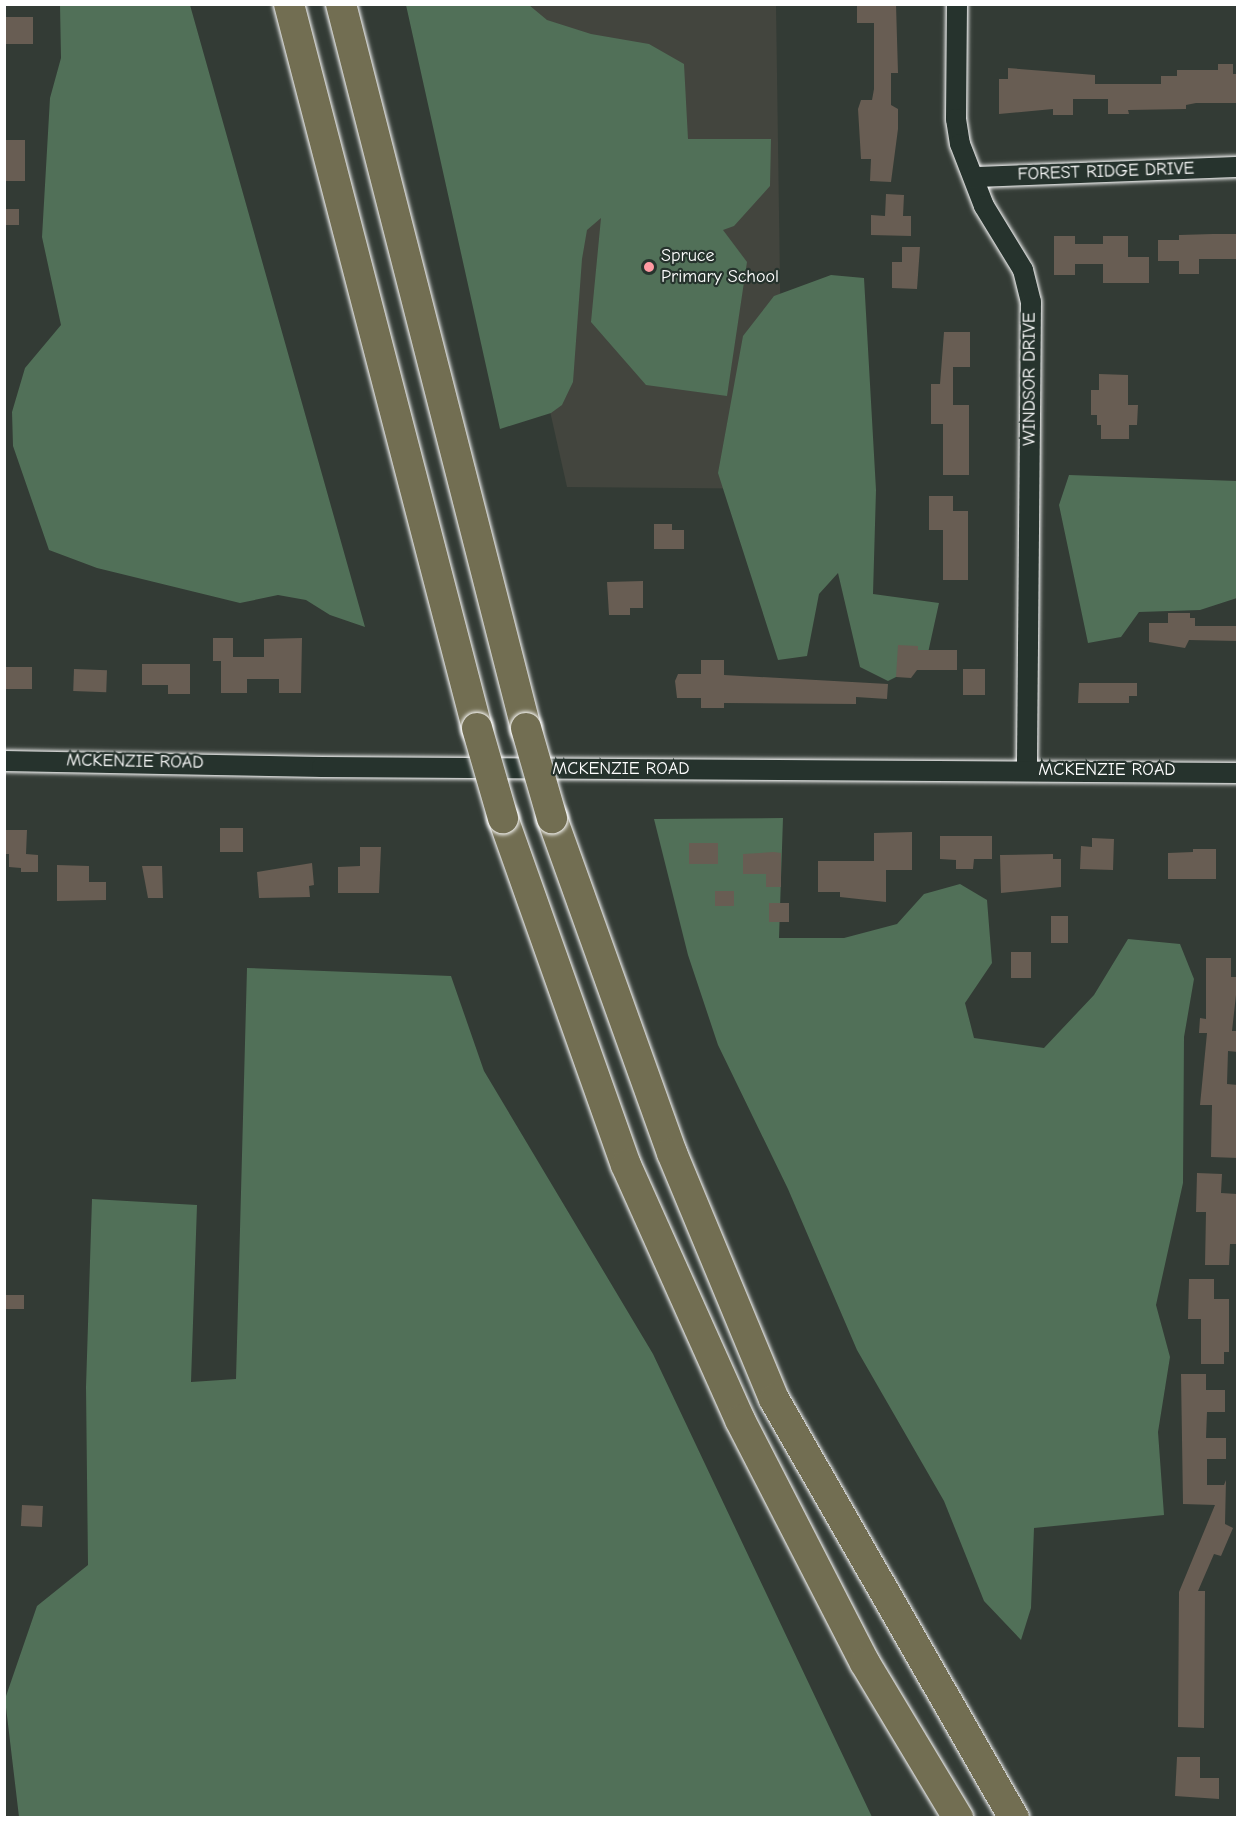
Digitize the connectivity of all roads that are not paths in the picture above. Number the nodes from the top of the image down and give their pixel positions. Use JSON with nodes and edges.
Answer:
{"nodes":[{"id":1,"x":289,"y":4,"type":"edge"},
{"id":2,"x":341,"y":4,"type":"edge"},
{"id":3,"x":957,"y":4,"type":"edge"},
{"id":4,"x":1238,"y":167,"type":"edge"},
{"id":5,"x":974,"y":177,"type":"junction"},
{"id":6,"x":4,"y":761,"type":"edge"},
{"id":7,"x":1027,"y":770,"type":"junction"},
{"id":8,"x":1238,"y":773,"type":"edge"},
{"id":9,"x":958,"y":1818,"type":"edge"},
{"id":10,"x":1014,"y":1818,"type":"edge"}],
"edges":[{"from":1,"to":9,"type":"highway","bridge":true},
{"from":2,"to":10,"type":"highway","bridge":true},
{"from":3,"to":5,"type":"street","name":"WINDSOR DRIVE"},
{"from":4,"to":5,"type":"street","name":"FOREST RIDGE DRIVE"},
{"from":5,"to":7,"type":"street","name":"WINDSOR DRIVE"},
{"from":6,"to":7,"type":"street","name":"MCKENZIE ROAD"},
{"from":7,"to":8,"type":"street","name":"MCKENZIE ROAD"}]}
